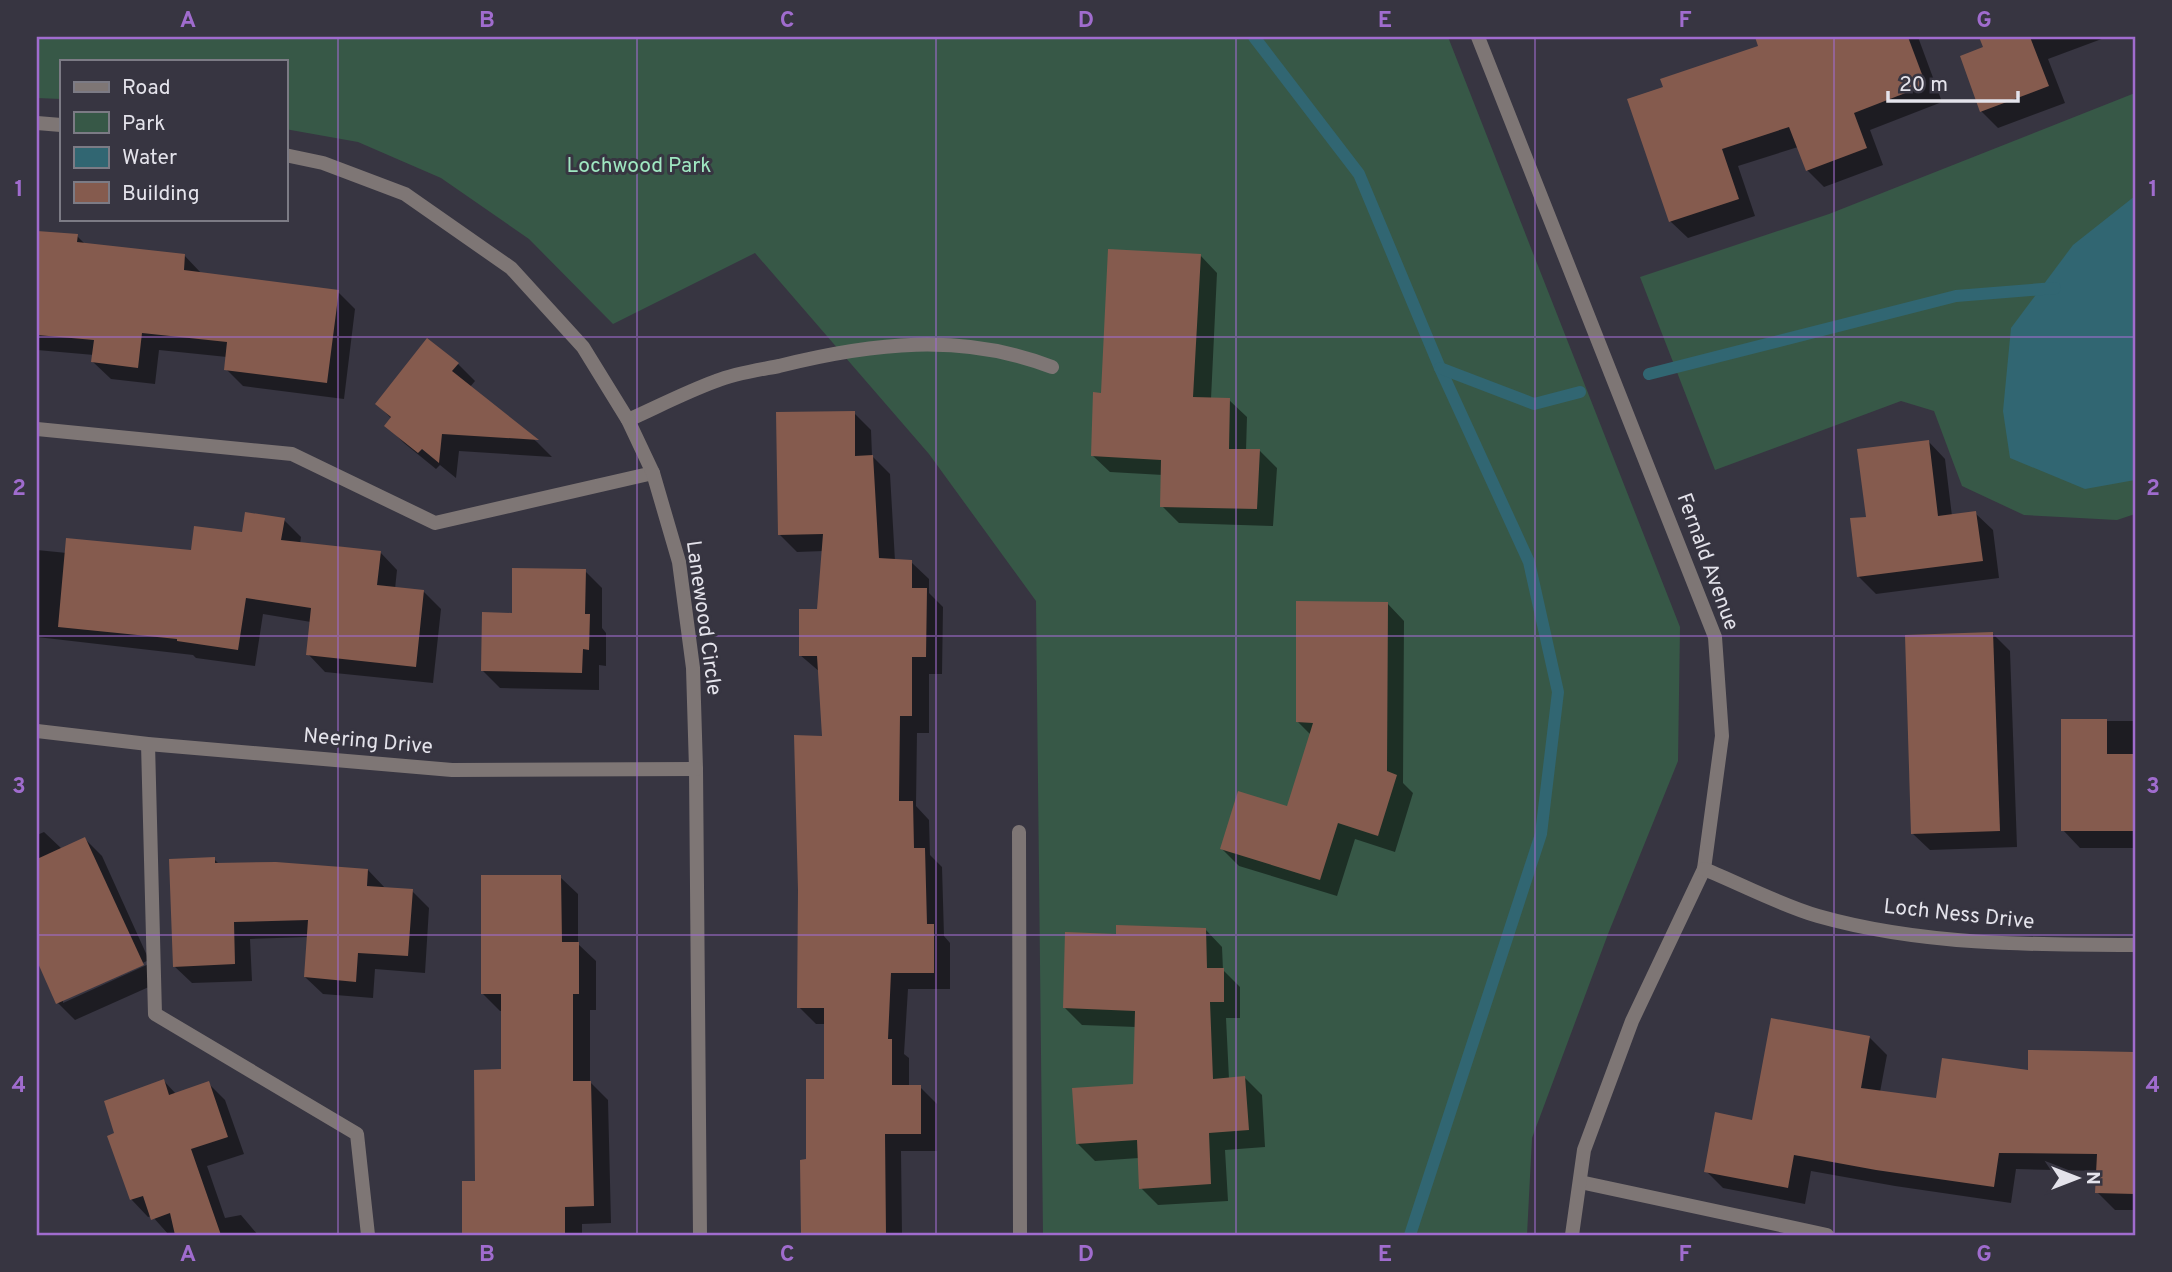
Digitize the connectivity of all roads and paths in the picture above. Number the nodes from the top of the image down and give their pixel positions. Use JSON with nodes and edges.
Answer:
{"nodes":[{"id":1,"x":1478,"y":37,"type":"edge"},
{"id":2,"x":37,"y":123,"type":"edge"},
{"id":3,"x":60,"y":125,"type":"edge"},
{"id":4,"x":287,"y":155,"type":"edge"},
{"id":5,"x":1052,"y":367,"type":"dead end"},
{"id":6,"x":628,"y":420,"type":"junction"},
{"id":7,"x":37,"y":429,"type":"edge"},
{"id":8,"x":653,"y":473,"type":"junction"},
{"id":9,"x":37,"y":731,"type":"edge"},
{"id":10,"x":148,"y":744,"type":"junction"},
{"id":11,"x":696,"y":769,"type":"junction"},
{"id":12,"x":1019,"y":832,"type":"dead end"},
{"id":13,"x":1704,"y":869,"type":"junction"},
{"id":14,"x":2135,"y":945,"type":"edge"},
{"id":15,"x":1580,"y":1182,"type":"junction"},
{"id":16,"x":368,"y":1235,"type":"edge"},
{"id":17,"x":700,"y":1235,"type":"edge"},
{"id":18,"x":1020,"y":1235,"type":"edge"},
{"id":19,"x":1572,"y":1235,"type":"edge"},
{"id":20,"x":1827,"y":1235,"type":"edge"}],
"edges":[{"from":1,"to":13,"type":"street","name":"Fernald Avenue"},
{"from":2,"to":3,"type":"street"},
{"from":4,"to":6,"type":"street","name":"Lanewood Circle"},
{"from":5,"to":6,"type":"street"},
{"from":6,"to":8,"type":"street","name":"Lanewood Circle"},
{"from":7,"to":8,"type":"street"},
{"from":8,"to":11,"type":"street","name":"Lanewood Circle"},
{"from":9,"to":10,"type":"street","name":"Neering Drive"},
{"from":10,"to":11,"type":"street","name":"Neering Drive"},
{"from":10,"to":16,"type":"street"},
{"from":11,"to":17,"type":"street","name":"Lanewood Circle"},
{"from":12,"to":18,"type":"street"},
{"from":13,"to":14,"type":"street","name":"Loch Ness Drive"},
{"from":13,"to":15,"type":"street","name":"Fernald Avenue"},
{"from":15,"to":19,"type":"street","name":"Fernald Avenue"},
{"from":15,"to":20,"type":"street"}]}
